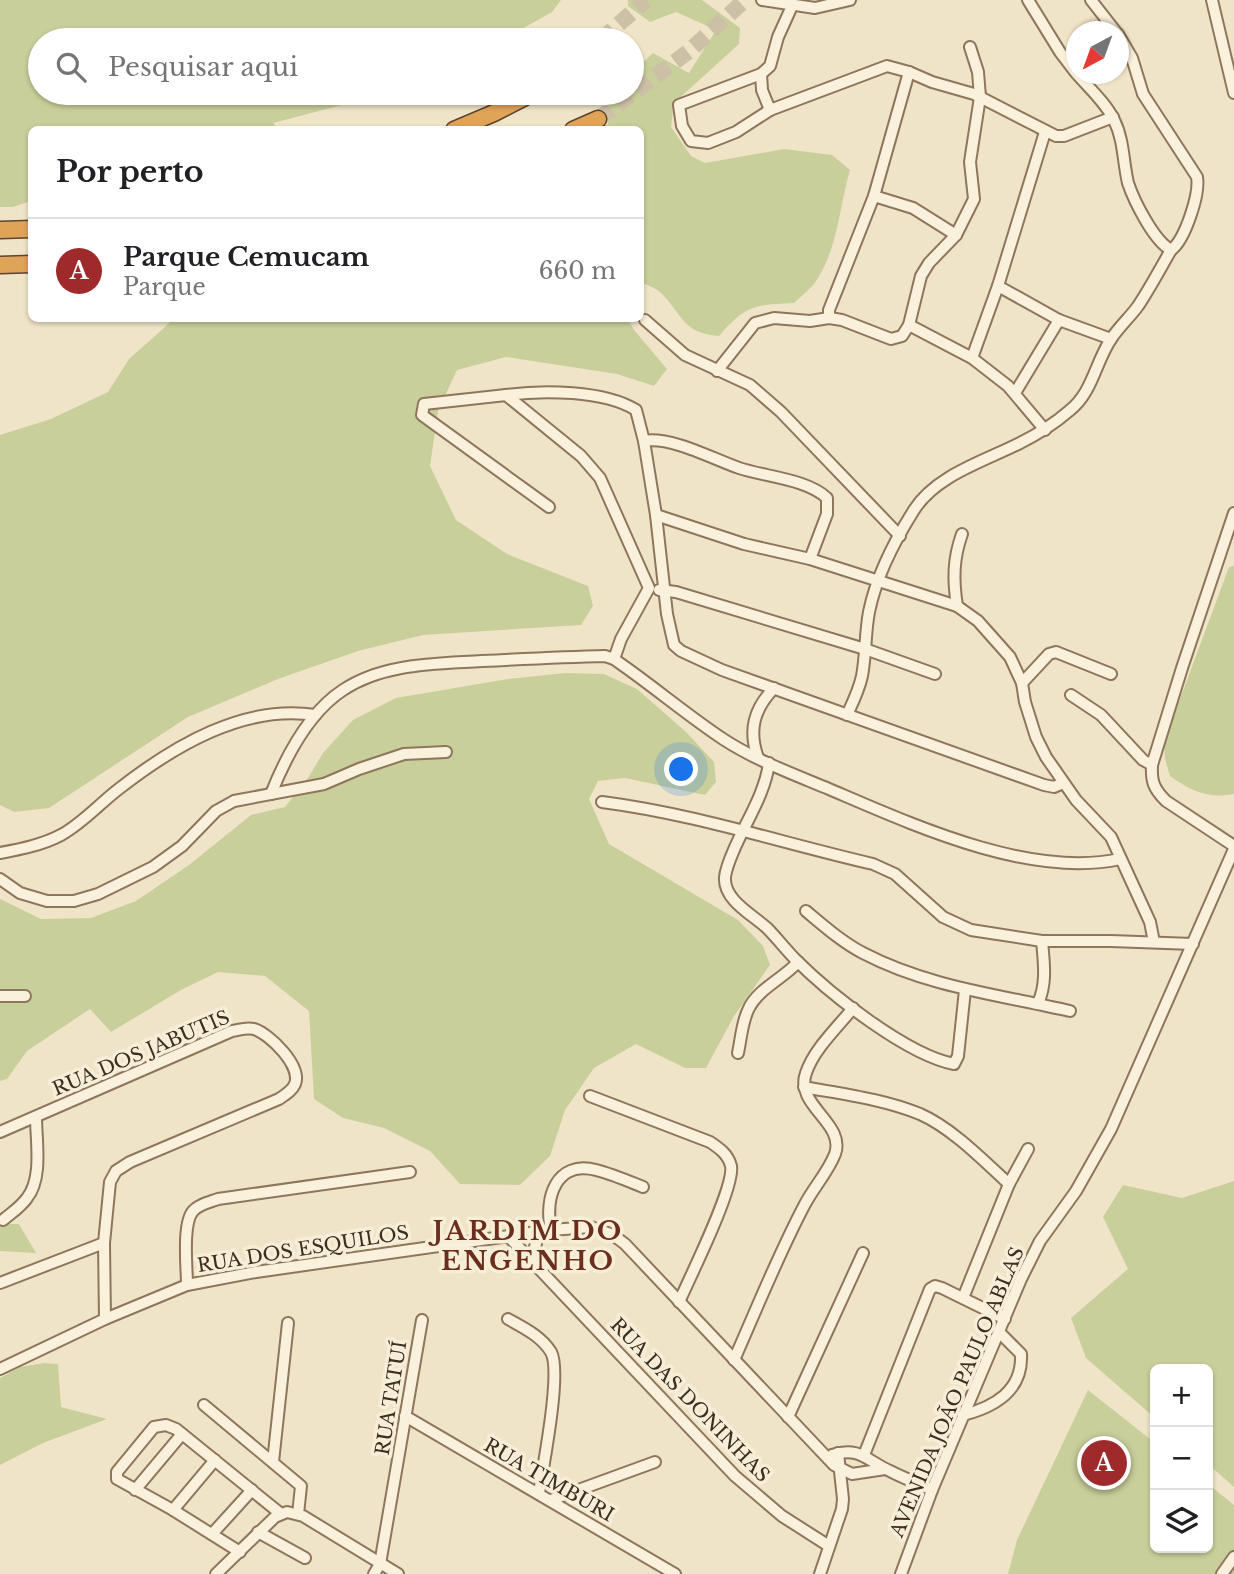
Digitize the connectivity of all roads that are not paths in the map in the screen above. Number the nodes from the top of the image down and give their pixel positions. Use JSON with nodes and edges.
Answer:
{"nodes":[{"id":1,"x":762,"y":0,"type":"edge"},
{"id":2,"x":850,"y":0,"type":"edge"},
{"id":3,"x":1028,"y":0,"type":"edge"},
{"id":4,"x":1091,"y":0,"type":"edge"},
{"id":5,"x":1212,"y":0,"type":"edge"},
{"id":6,"x":792,"y":6,"type":"junction"},
{"id":7,"x":1108,"y":21,"type":"edge"},
{"id":8,"x":970,"y":47,"type":"dead end"},
{"id":9,"x":1129,"y":53,"type":"edge"},
{"id":10,"x":1066,"y":59,"type":"edge"},
{"id":11,"x":909,"y":72,"type":"junction"},
{"id":12,"x":761,"y":74,"type":"junction"},
{"id":13,"x":1086,"y":84,"type":"edge"},
{"id":14,"x":1234,"y":93,"type":"edge"},
{"id":15,"x":980,"y":97,"type":"junction"},
{"id":16,"x":510,"y":105,"type":"edge"},
{"id":17,"x":771,"y":110,"type":"junction"},
{"id":18,"x":1113,"y":117,"type":"junction"},
{"id":19,"x":598,"y":119,"type":"tunnel mouth"},
{"id":20,"x":463,"y":126,"type":"edge"},
{"id":21,"x":582,"y":126,"type":"edge"},
{"id":22,"x":1045,"y":132,"type":"junction"},
{"id":23,"x":874,"y":196,"type":"junction"},
{"id":24,"x":28,"y":229,"type":"edge"},
{"id":25,"x":0,"y":230,"type":"edge"},
{"id":26,"x":956,"y":235,"type":"junction"},
{"id":27,"x":1171,"y":250,"type":"junction"},
{"id":28,"x":28,"y":264,"type":"edge"},
{"id":29,"x":0,"y":265,"type":"edge"},
{"id":30,"x":998,"y":286,"type":"junction"},
{"id":31,"x":829,"y":318,"type":"junction"},
{"id":32,"x":645,"y":320,"type":"dead end"},
{"id":33,"x":1059,"y":320,"type":"junction"},
{"id":34,"x":909,"y":325,"type":"junction"},
{"id":35,"x":1111,"y":339,"type":"junction"},
{"id":36,"x":972,"y":358,"type":"junction"},
{"id":37,"x":717,"y":371,"type":"junction"},
{"id":38,"x":1015,"y":393,"type":"junction"},
{"id":39,"x":506,"y":395,"type":"junction"},
{"id":40,"x":1045,"y":430,"type":"junction"},
{"id":41,"x":644,"y":441,"type":"junction"},
{"id":42,"x":550,"y":507,"type":"dead end"},
{"id":43,"x":1234,"y":513,"type":"edge"},
{"id":44,"x":656,"y":515,"type":"junction"},
{"id":45,"x":962,"y":534,"type":"dead end"},
{"id":46,"x":900,"y":536,"type":"junction"},
{"id":47,"x":810,"y":559,"type":"junction"},
{"id":48,"x":877,"y":582,"type":"junction"},
{"id":49,"x":649,"y":588,"type":"junction"},
{"id":50,"x":664,"y":591,"type":"junction"},
{"id":51,"x":957,"y":606,"type":"junction"},
{"id":52,"x":865,"y":649,"type":"junction"},
{"id":53,"x":614,"y":659,"type":"junction"},
{"id":54,"x":935,"y":674,"type":"dead end"},
{"id":55,"x":1111,"y":674,"type":"dead end"},
{"id":56,"x":1022,"y":683,"type":"junction"},
{"id":57,"x":774,"y":688,"type":"junction"},
{"id":58,"x":1071,"y":695,"type":"dead end"},
{"id":59,"x":315,"y":715,"type":"junction"},
{"id":60,"x":847,"y":715,"type":"junction"},
{"id":61,"x":446,"y":752,"type":"dead end"},
{"id":62,"x":758,"y":758,"type":"junction"},
{"id":63,"x":769,"y":763,"type":"junction"},
{"id":64,"x":1152,"y":765,"type":"junction"},
{"id":65,"x":1063,"y":783,"type":"junction"},
{"id":66,"x":271,"y":794,"type":"junction"},
{"id":67,"x":603,"y":802,"type":"dead end"},
{"id":68,"x":742,"y":830,"type":"junction"},
{"id":69,"x":1234,"y":848,"type":"edge"},
{"id":70,"x":0,"y":853,"type":"edge"},
{"id":71,"x":1120,"y":859,"type":"junction"},
{"id":72,"x":0,"y":879,"type":"edge"},
{"id":73,"x":806,"y":911,"type":"dead end"},
{"id":74,"x":1042,"y":942,"type":"junction"},
{"id":75,"x":1154,"y":942,"type":"junction"},
{"id":76,"x":1193,"y":944,"type":"junction"},
{"id":77,"x":798,"y":961,"type":"junction"},
{"id":78,"x":965,"y":990,"type":"junction"},
{"id":79,"x":0,"y":996,"type":"edge"},
{"id":80,"x":25,"y":996,"type":"dead end"},
{"id":81,"x":1038,"y":1003,"type":"junction"},
{"id":82,"x":853,"y":1008,"type":"junction"},
{"id":83,"x":1070,"y":1011,"type":"dead end"},
{"id":84,"x":738,"y":1053,"type":"dead end"},
{"id":85,"x":804,"y":1087,"type":"junction"},
{"id":86,"x":590,"y":1097,"type":"dead end"},
{"id":87,"x":36,"y":1117,"type":"junction"},
{"id":88,"x":0,"y":1132,"type":"edge"},
{"id":89,"x":1028,"y":1149,"type":"dead end"},
{"id":90,"x":410,"y":1172,"type":"dead end"},
{"id":91,"x":1009,"y":1184,"type":"junction"},
{"id":92,"x":643,"y":1186,"type":"dead end"},
{"id":93,"x":3,"y":1220,"type":"dead end"},
{"id":94,"x":551,"y":1230,"type":"junction"},
{"id":95,"x":539,"y":1232,"type":"junction"},
{"id":96,"x":509,"y":1237,"type":"junction"},
{"id":97,"x":104,"y":1243,"type":"junction"},
{"id":98,"x":863,"y":1254,"type":"dead end"},
{"id":99,"x":537,"y":1265,"type":"junction"},
{"id":100,"x":0,"y":1283,"type":"edge"},
{"id":101,"x":187,"y":1285,"type":"junction"},
{"id":102,"x":963,"y":1298,"type":"junction"},
{"id":103,"x":679,"y":1302,"type":"junction"},
{"id":104,"x":105,"y":1319,"type":"junction"},
{"id":105,"x":508,"y":1319,"type":"dead end"},
{"id":106,"x":1005,"y":1319,"type":"junction"},
{"id":107,"x":422,"y":1320,"type":"dead end"},
{"id":108,"x":288,"y":1323,"type":"dead end"},
{"id":109,"x":999,"y":1332,"type":"junction"},
{"id":110,"x":734,"y":1360,"type":"junction"},
{"id":111,"x":0,"y":1369,"type":"edge"},
{"id":112,"x":204,"y":1405,"type":"dead end"},
{"id":113,"x":963,"y":1415,"type":"junction"},
{"id":114,"x":405,"y":1416,"type":"junction"},
{"id":115,"x":788,"y":1417,"type":"junction"},
{"id":116,"x":182,"y":1434,"type":"junction"},
{"id":117,"x":832,"y":1455,"type":"junction"},
{"id":118,"x":864,"y":1455,"type":"junction"},
{"id":119,"x":215,"y":1460,"type":"junction"},
{"id":120,"x":274,"y":1462,"type":"junction"},
{"id":121,"x":655,"y":1462,"type":"dead end"},
{"id":122,"x":839,"y":1469,"type":"junction"},
{"id":123,"x":886,"y":1469,"type":"junction"},
{"id":124,"x":135,"y":1490,"type":"junction"},
{"id":125,"x":252,"y":1490,"type":"junction"},
{"id":126,"x":932,"y":1490,"type":"junction"},
{"id":127,"x":539,"y":1493,"type":"junction"},
{"id":128,"x":551,"y":1500,"type":"junction"},
{"id":129,"x":173,"y":1510,"type":"junction"},
{"id":130,"x":281,"y":1514,"type":"junction"},
{"id":131,"x":298,"y":1514,"type":"junction"},
{"id":132,"x":258,"y":1532,"type":"junction"},
{"id":133,"x":212,"y":1534,"type":"junction"},
{"id":134,"x":829,"y":1546,"type":"junction"},
{"id":135,"x":240,"y":1552,"type":"junction"},
{"id":136,"x":1234,"y":1557,"type":"edge"},
{"id":137,"x":305,"y":1558,"type":"dead end"},
{"id":138,"x":380,"y":1563,"type":"junction"},
{"id":139,"x":657,"y":1569,"type":"edge"},
{"id":140,"x":216,"y":1574,"type":"edge"},
{"id":141,"x":374,"y":1574,"type":"edge"},
{"id":142,"x":398,"y":1574,"type":"edge"},
{"id":143,"x":675,"y":1574,"type":"edge"},
{"id":144,"x":820,"y":1574,"type":"edge"},
{"id":145,"x":901,"y":1574,"type":"edge"},
{"id":146,"x":1222,"y":1574,"type":"edge"}],
"edges":[{"from":1,"to":6,"type":"street"},
{"from":2,"to":6,"type":"street"},
{"from":3,"to":10,"type":"street"},
{"from":4,"to":7,"type":"street"},
{"from":5,"to":14,"type":"street"},
{"from":6,"to":12,"type":"street"},
{"from":8,"to":15,"type":"street"},
{"from":9,"to":27,"type":"street"},
{"from":11,"to":15,"type":"street"},
{"from":11,"to":17,"type":"street"},
{"from":11,"to":23,"type":"street"},
{"from":12,"to":17,"type":"street"},
{"from":12,"to":17,"type":"street"},
{"from":13,"to":18,"type":"street"},
{"from":15,"to":22,"type":"street"},
{"from":15,"to":26,"type":"street"},
{"from":16,"to":20,"type":"highway"},
{"from":18,"to":22,"type":"street"},
{"from":18,"to":27,"type":"street"},
{"from":19,"to":21,"type":"highway"},
{"from":22,"to":30,"type":"street"},
{"from":23,"to":26,"type":"street"},
{"from":23,"to":31,"type":"street"},
{"from":24,"to":25,"type":"highway"},
{"from":26,"to":34,"type":"street"},
{"from":27,"to":35,"type":"street"},
{"from":28,"to":29,"type":"highway"},
{"from":30,"to":33,"type":"street"},
{"from":30,"to":36,"type":"street"},
{"from":31,"to":34,"type":"street"},
{"from":31,"to":37,"type":"street"},
{"from":32,"to":37,"type":"street"},
{"from":33,"to":35,"type":"street"},
{"from":33,"to":38,"type":"street"},
{"from":34,"to":36,"type":"street"},
{"from":35,"to":40,"type":"street"},
{"from":36,"to":38,"type":"street"},
{"from":37,"to":46,"type":"street"},
{"from":38,"to":40,"type":"street"},
{"from":39,"to":41,"type":"street"},
{"from":39,"to":42,"type":"street"},
{"from":39,"to":49,"type":"street"},
{"from":40,"to":46,"type":"street"},
{"from":41,"to":44,"type":"street"},
{"from":41,"to":47,"type":"street"},
{"from":43,"to":64,"type":"street"},
{"from":44,"to":47,"type":"street"},
{"from":44,"to":50,"type":"street"},
{"from":45,"to":51,"type":"street"},
{"from":46,"to":48,"type":"street"},
{"from":47,"to":48,"type":"street"},
{"from":48,"to":51,"type":"street"},
{"from":48,"to":52,"type":"street"},
{"from":49,"to":50,"type":"street"},
{"from":49,"to":53,"type":"street"},
{"from":50,"to":52,"type":"street"},
{"from":50,"to":57,"type":"street"},
{"from":51,"to":56,"type":"street"},
{"from":52,"to":54,"type":"street"},
{"from":52,"to":60,"type":"street"},
{"from":53,"to":59,"type":"street"},
{"from":53,"to":62,"type":"street"},
{"from":55,"to":56,"type":"street"},
{"from":56,"to":65,"type":"street"},
{"from":57,"to":60,"type":"street"},
{"from":57,"to":62,"type":"street"},
{"from":58,"to":64,"type":"street"},
{"from":59,"to":66,"type":"street"},
{"from":59,"to":70,"type":"street"},
{"from":60,"to":65,"type":"street"},
{"from":61,"to":66,"type":"street"},
{"from":62,"to":63,"type":"street"},
{"from":63,"to":68,"type":"street"},
{"from":63,"to":71,"type":"street"},
{"from":64,"to":69,"type":"street","name":"AVENIDA JOÃO PAULO ABLAS"},
{"from":65,"to":71,"type":"street"},
{"from":66,"to":72,"type":"street"},
{"from":67,"to":68,"type":"street"},
{"from":68,"to":74,"type":"street"},
{"from":68,"to":77,"type":"street"},
{"from":69,"to":76,"type":"street","name":"AVENIDA JOÃO PAULO ABLAS"},
{"from":71,"to":75,"type":"street"},
{"from":73,"to":78,"type":"street"},
{"from":74,"to":75,"type":"street"},
{"from":74,"to":81,"type":"street"},
{"from":75,"to":76,"type":"street"},
{"from":76,"to":106,"type":"street","name":"AVENIDA JOÃO PAULO ABLAS"},
{"from":77,"to":82,"type":"street"},
{"from":77,"to":84,"type":"street"},
{"from":78,"to":81,"type":"street"},
{"from":78,"to":82,"type":"street"},
{"from":79,"to":80,"type":"street"},
{"from":81,"to":83,"type":"street"},
{"from":82,"to":85,"type":"street"},
{"from":85,"to":91,"type":"street"},
{"from":85,"to":110,"type":"street"},
{"from":86,"to":103,"type":"street"},
{"from":87,"to":88,"type":"street","name":"RUA DOS JABUTIS"},
{"from":87,"to":93,"type":"street"},
{"from":87,"to":97,"type":"street","name":"RUA DOS JABUTIS"},
{"from":89,"to":91,"type":"street"},
{"from":90,"to":101,"type":"street"},
{"from":91,"to":102,"type":"street"},
{"from":92,"to":94,"type":"street"},
{"from":94,"to":95,"type":"street","name":"RUA DOS ESQUILOS"},
{"from":94,"to":103,"type":"street","name":"RUA DOS ESQUILOS"},
{"from":95,"to":96,"type":"street","name":"RUA DOS ESQUILOS"},
{"from":95,"to":99,"type":"street"},
{"from":96,"to":99,"type":"street","name":"RUA DAS DONINHAS"},
{"from":96,"to":101,"type":"street","name":"RUA DOS ESQUILOS"},
{"from":97,"to":100,"type":"street"},
{"from":97,"to":104,"type":"street","name":"RUA DOS JABUTIS"},
{"from":98,"to":115,"type":"street"},
{"from":99,"to":134,"type":"street","name":"RUA DAS DONINHAS"},
{"from":101,"to":104,"type":"street","name":"RUA DOS ESQUILOS"},
{"from":102,"to":106,"type":"street"},
{"from":102,"to":118,"type":"street"},
{"from":103,"to":110,"type":"street","name":"RUA DOS ESQUILOS"},
{"from":104,"to":111,"type":"street","name":"RUA DOS ESQUILOS"},
{"from":105,"to":127,"type":"street"},
{"from":106,"to":109,"type":"street","name":"AVENIDA JOÃO PAULO ABLAS"},
{"from":107,"to":114,"type":"street","name":"RUA TATUÍ"},
{"from":108,"to":120,"type":"street"},
{"from":109,"to":113,"type":"street","name":"AVENIDA JOÃO PAULO ABLAS"},
{"from":109,"to":113,"type":"street"},
{"from":110,"to":115,"type":"street","name":"RUA DOS ESQUILOS"},
{"from":112,"to":120,"type":"street"},
{"from":113,"to":126,"type":"street","name":"AVENIDA JOÃO PAULO ABLAS"},
{"from":114,"to":127,"type":"street","name":"RUA TIMBURI"},
{"from":114,"to":138,"type":"street","name":"RUA TATUÍ"},
{"from":115,"to":117,"type":"street","name":"RUA DOS ESQUILOS"},
{"from":116,"to":119,"type":"street"},
{"from":116,"to":124,"type":"street"},
{"from":116,"to":124,"type":"street"},
{"from":117,"to":118,"type":"street"},
{"from":117,"to":122,"type":"street","name":"RUA DOS ESQUILOS"},
{"from":118,"to":123,"type":"street"},
{"from":119,"to":125,"type":"street"},
{"from":119,"to":129,"type":"street"},
{"from":120,"to":131,"type":"street"},
{"from":121,"to":128,"type":"street"},
{"from":122,"to":123,"type":"street"},
{"from":122,"to":134,"type":"street"},
{"from":123,"to":126,"type":"street"},
{"from":124,"to":129,"type":"street"},
{"from":125,"to":130,"type":"street"},
{"from":125,"to":133,"type":"street"},
{"from":126,"to":145,"type":"street","name":"AVENIDA JOÃO PAULO ABLAS"},
{"from":127,"to":128,"type":"street","name":"RUA TIMBURI"},
{"from":128,"to":139,"type":"street","name":"RUA TIMBURI"},
{"from":129,"to":133,"type":"street"},
{"from":130,"to":131,"type":"street"},
{"from":130,"to":132,"type":"street"},
{"from":131,"to":138,"type":"street"},
{"from":132,"to":135,"type":"street"},
{"from":132,"to":137,"type":"street"},
{"from":133,"to":135,"type":"street"},
{"from":134,"to":144,"type":"street"},
{"from":135,"to":140,"type":"street"},
{"from":136,"to":146,"type":"street"},
{"from":138,"to":141,"type":"street","name":"RUA TATUÍ"},
{"from":138,"to":142,"type":"street"},
{"from":139,"to":143,"type":"street","name":"RUA TIMBURI"}]}
